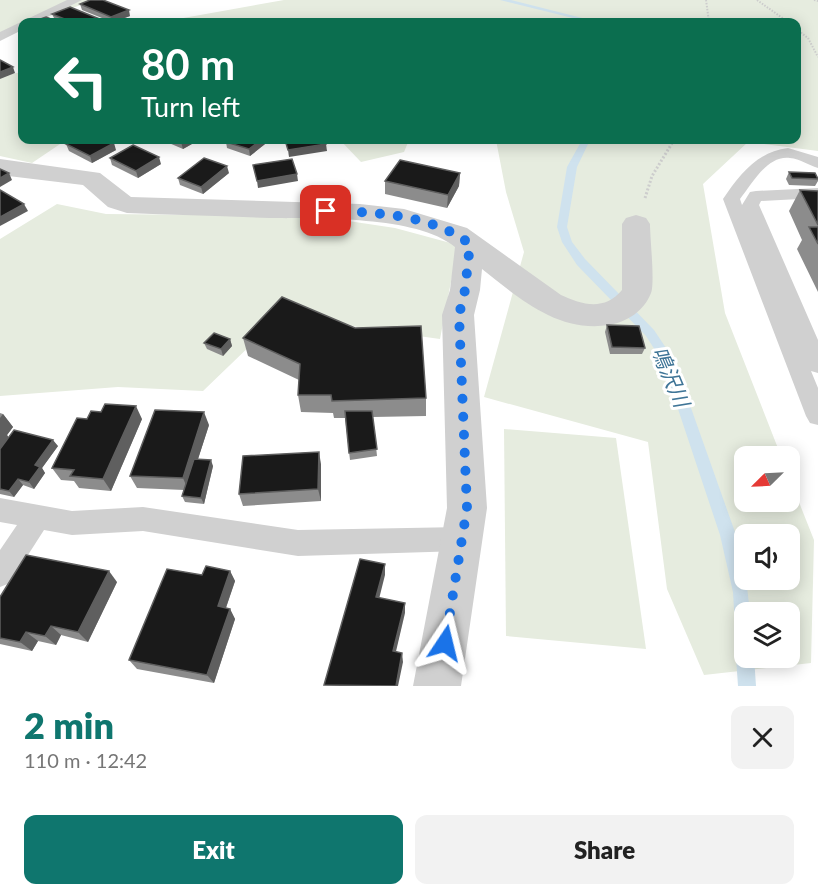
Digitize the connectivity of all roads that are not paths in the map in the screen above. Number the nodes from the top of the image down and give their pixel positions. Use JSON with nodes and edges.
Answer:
{"nodes":[{"id":1,"x":76,"y":0,"type":"edge"},
{"id":2,"x":37,"y":18,"type":"edge"},
{"id":3,"x":18,"y":28,"type":"edge"},
{"id":4,"x":0,"y":37,"type":"edge"},
{"id":5,"x":818,"y":163,"type":"edge"},
{"id":6,"x":0,"y":167,"type":"edge"},
{"id":7,"x":818,"y":194,"type":"edge"},
{"id":8,"x":636,"y":224,"type":"road end"},
{"id":9,"x":470,"y":244,"type":"junction"},
{"id":10,"x":818,"y":365,"type":"edge"},
{"id":11,"x":818,"y":416,"type":"edge"},
{"id":12,"x":0,"y":510,"type":"edge"},
{"id":13,"x":38,"y":516,"type":"junction"},
{"id":14,"x":462,"y":538,"type":"junction"},
{"id":15,"x":0,"y":574,"type":"edge"},
{"id":16,"x":445,"y":685,"type":"edge"}],
"edges":[{"from":1,"to":2,"type":"lane"},
{"from":3,"to":4,"type":"lane"},
{"from":5,"to":11,"type":"lane"},
{"from":6,"to":9,"type":"street"},
{"from":7,"to":10,"type":"lane"},
{"from":8,"to":9,"type":"street"},
{"from":9,"to":14,"type":"street"},
{"from":12,"to":13,"type":"lane"},
{"from":13,"to":14,"type":"lane"},
{"from":13,"to":15,"type":"lane"},
{"from":14,"to":16,"type":"street"}]}
